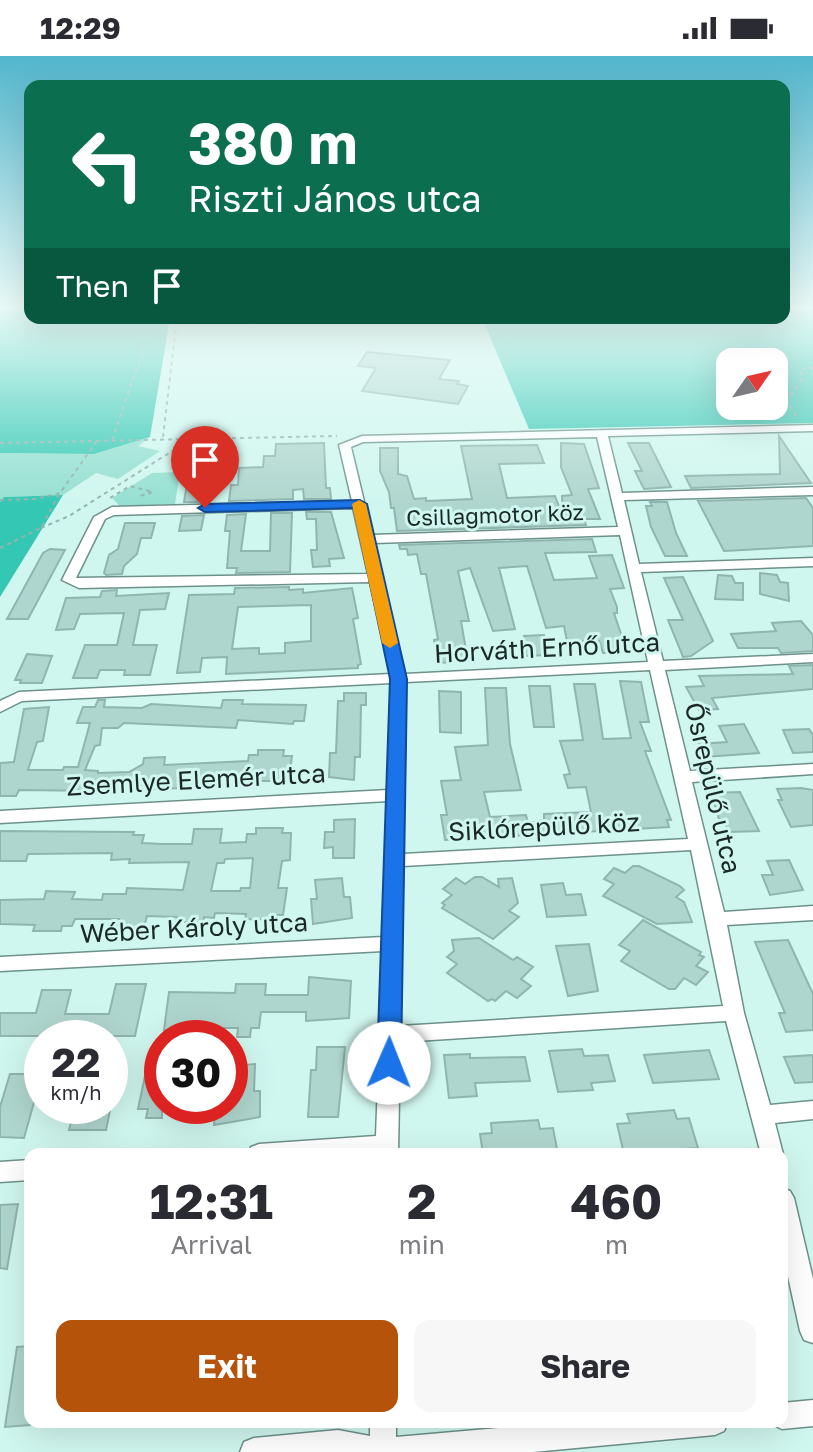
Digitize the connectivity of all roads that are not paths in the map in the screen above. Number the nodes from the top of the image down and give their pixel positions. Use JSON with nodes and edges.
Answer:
{"nodes":[{"id":1,"x":809,"y":425,"type":"edge"},
{"id":2,"x":602,"y":433,"type":"junction"},
{"id":3,"x":813,"y":491,"type":"edge"},
{"id":4,"x":616,"y":497,"type":"junction"},
{"id":5,"x":360,"y":504,"type":"junction"},
{"id":6,"x":624,"y":531,"type":"junction"},
{"id":7,"x":367,"y":539,"type":"junction"},
{"id":8,"x":813,"y":562,"type":"edge"},
{"id":9,"x":632,"y":568,"type":"junction"},
{"id":10,"x":375,"y":578,"type":"junction"},
{"id":11,"x":813,"y":658,"type":"edge"},
{"id":12,"x":656,"y":666,"type":"junction"},
{"id":13,"x":399,"y":679,"type":"junction"},
{"id":14,"x":0,"y":707,"type":"edge"},
{"id":15,"x":813,"y":769,"type":"edge"},
{"id":16,"x":683,"y":777,"type":"junction"},
{"id":17,"x":394,"y":795,"type":"junction"},
{"id":18,"x":0,"y":817,"type":"edge"},
{"id":19,"x":697,"y":844,"type":"junction"},
{"id":20,"x":393,"y":861,"type":"junction"},
{"id":21,"x":813,"y":913,"type":"edge"},
{"id":22,"x":716,"y":919,"type":"junction"},
{"id":23,"x":391,"y":944,"type":"junction"},
{"id":24,"x":0,"y":964,"type":"edge"},
{"id":25,"x":734,"y":1013,"type":"junction"},
{"id":26,"x":389,"y":1035,"type":"junction"},
{"id":27,"x":813,"y":1110,"type":"edge"},
{"id":28,"x":763,"y":1115,"type":"junction"},
{"id":29,"x":388,"y":1148,"type":"edge"},
{"id":30,"x":771,"y":1148,"type":"edge"},
{"id":31,"x":24,"y":1170,"type":"edge"},
{"id":32,"x":0,"y":1172,"type":"edge"},
{"id":33,"x":788,"y":1224,"type":"edge"},
{"id":34,"x":813,"y":1331,"type":"edge"},
{"id":35,"x":813,"y":1413,"type":"edge"},
{"id":36,"x":788,"y":1415,"type":"edge"},
{"id":37,"x":383,"y":1428,"type":"edge"},
{"id":38,"x":649,"y":1428,"type":"edge"},
{"id":39,"x":254,"y":1452,"type":"edge"},
{"id":40,"x":383,"y":1452,"type":"edge"}],
"edges":[{"from":1,"to":2,"type":"street"},
{"from":2,"to":4,"type":"street","name":"Ősrepülő utca"},
{"from":2,"to":5,"type":"street"},
{"from":3,"to":4,"type":"street"},
{"from":4,"to":6,"type":"street","name":"Ősrepülő utca"},
{"from":5,"to":7,"type":"street"},
{"from":5,"to":10,"type":"street"},
{"from":6,"to":7,"type":"street","name":"Csillagmotor köz"},
{"from":6,"to":9,"type":"street","name":"Ősrepülő utca"},
{"from":7,"to":10,"type":"street"},
{"from":8,"to":9,"type":"street"},
{"from":9,"to":12,"type":"street","name":"Ősrepülő utca"},
{"from":10,"to":13,"type":"street"},
{"from":11,"to":12,"type":"street","name":"Horváth Ernő utca"},
{"from":12,"to":13,"type":"street","name":"Horváth Ernő utca"},
{"from":12,"to":16,"type":"street","name":"Ősrepülő utca"},
{"from":13,"to":14,"type":"street","name":"Horváth Ernő utca"},
{"from":13,"to":17,"type":"street"},
{"from":15,"to":16,"type":"street"},
{"from":16,"to":19,"type":"street","name":"Ősrepülő utca"},
{"from":17,"to":18,"type":"street","name":"Zsemlye Elemér utca"},
{"from":17,"to":20,"type":"street"},
{"from":19,"to":20,"type":"street","name":"Siklórepülő köz"},
{"from":19,"to":22,"type":"street","name":"Ősrepülő utca"},
{"from":20,"to":23,"type":"street"},
{"from":21,"to":22,"type":"street"},
{"from":22,"to":25,"type":"street","name":"Ősrepülő utca"},
{"from":23,"to":24,"type":"street","name":"Wéber Károly utca"},
{"from":23,"to":26,"type":"street"},
{"from":25,"to":26,"type":"street"},
{"from":25,"to":28,"type":"street","name":"Ősrepülő utca"},
{"from":26,"to":29,"type":"street"},
{"from":27,"to":28,"type":"street"},
{"from":28,"to":30,"type":"street","name":"Ősrepülő utca"},
{"from":31,"to":32,"type":"street"},
{"from":33,"to":34,"type":"street"},
{"from":35,"to":36,"type":"street"},
{"from":37,"to":40,"type":"street"},
{"from":38,"to":40,"type":"street"},
{"from":39,"to":40,"type":"street"}]}
